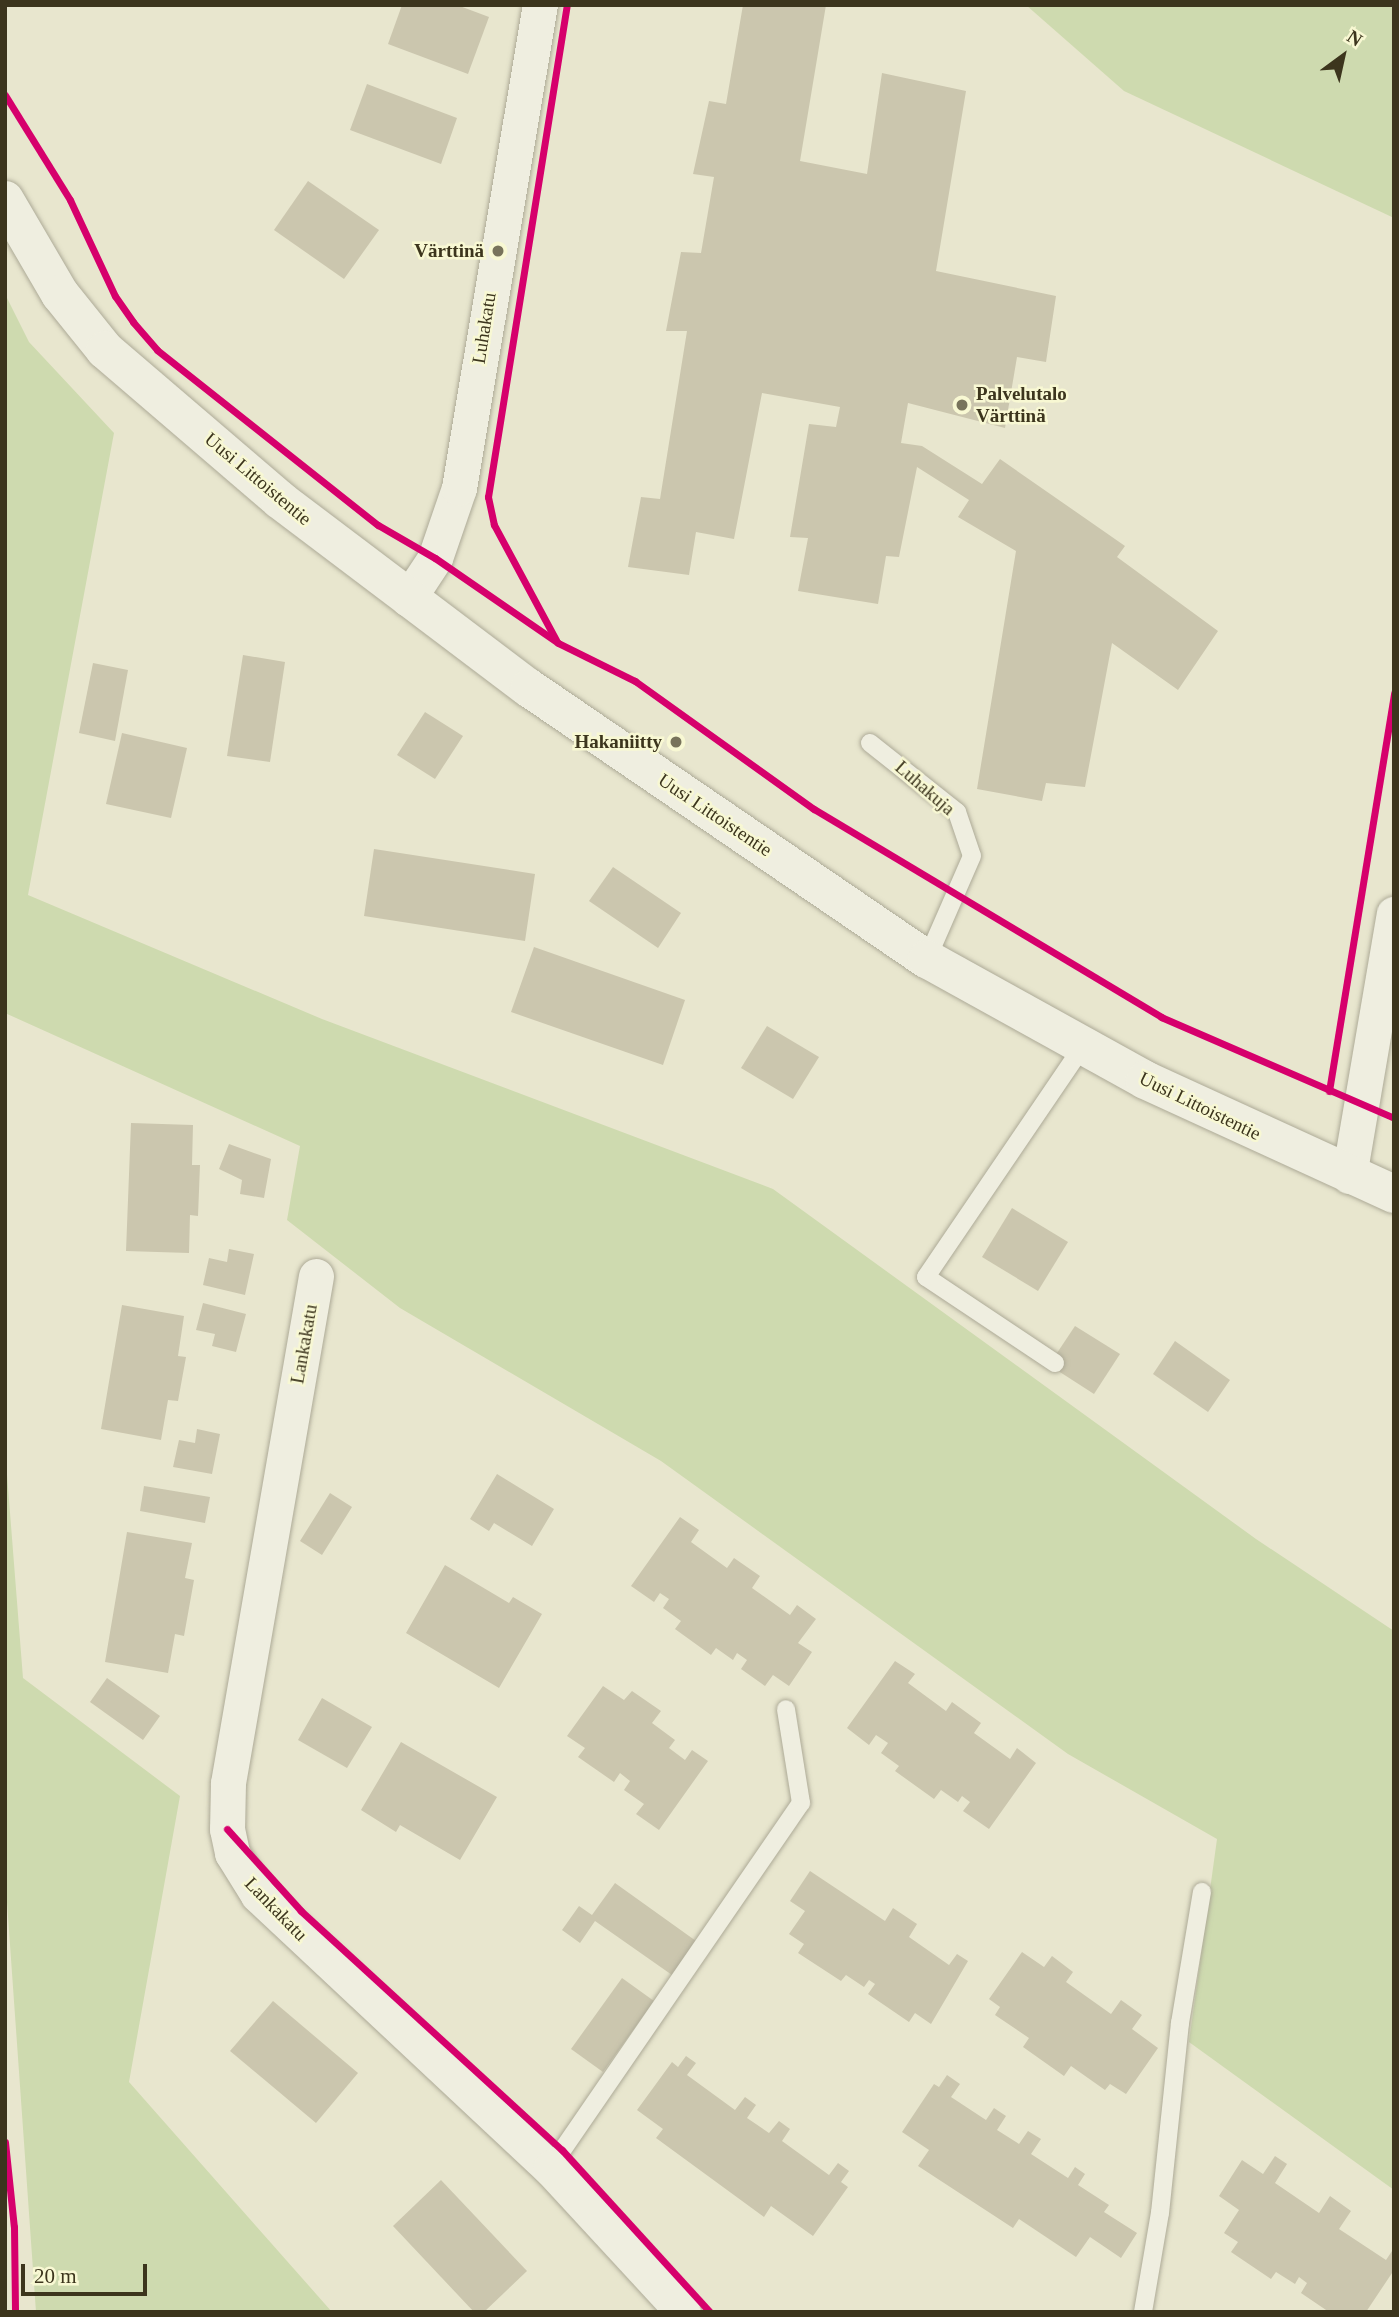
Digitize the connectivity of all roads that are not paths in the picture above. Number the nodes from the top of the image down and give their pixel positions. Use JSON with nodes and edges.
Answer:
{"nodes":[{"id":1,"x":540,"y":5,"type":"edge"},
{"id":2,"x":5,"y":200,"type":"edge"},
{"id":3,"x":408,"y":599,"type":"junction"},
{"id":4,"x":870,"y":743,"type":"dead end"},
{"id":5,"x":1394,"y":914,"type":"edge"},
{"id":6,"x":927,"y":959,"type":"junction"},
{"id":7,"x":1083,"y":1046,"type":"junction"},
{"id":8,"x":1349,"y":1176,"type":"junction"},
{"id":9,"x":1394,"y":1194,"type":"edge"},
{"id":10,"x":316,"y":1276,"type":"dead end"},
{"id":11,"x":1055,"y":1363,"type":"dead end"},
{"id":12,"x":786,"y":1710,"type":"dead end"},
{"id":13,"x":1202,"y":1892,"type":"dead end"},
{"id":14,"x":550,"y":2168,"type":"junction"},
{"id":15,"x":683,"y":2312,"type":"edge"},
{"id":16,"x":1143,"y":2312,"type":"edge"}],
"edges":[{"from":1,"to":3,"type":"street","name":"Luhakatu"},
{"from":2,"to":3,"type":"street","name":"Uusi Littoistentie"},
{"from":3,"to":6,"type":"street","name":"Uusi Littoistentie"},
{"from":4,"to":6,"type":"lane","name":"Luhakuja"},
{"from":5,"to":8,"type":"street"},
{"from":6,"to":7,"type":"street","name":"Uusi Littoistentie"},
{"from":7,"to":8,"type":"street","name":"Uusi Littoistentie"},
{"from":7,"to":11,"type":"lane"},
{"from":8,"to":9,"type":"street","name":"Uusi Littoistentie"},
{"from":10,"to":14,"type":"street","name":"Lankakatu"},
{"from":12,"to":14,"type":"lane"},
{"from":13,"to":16,"type":"lane"},
{"from":14,"to":15,"type":"street","name":"Lankakatu"}]}
